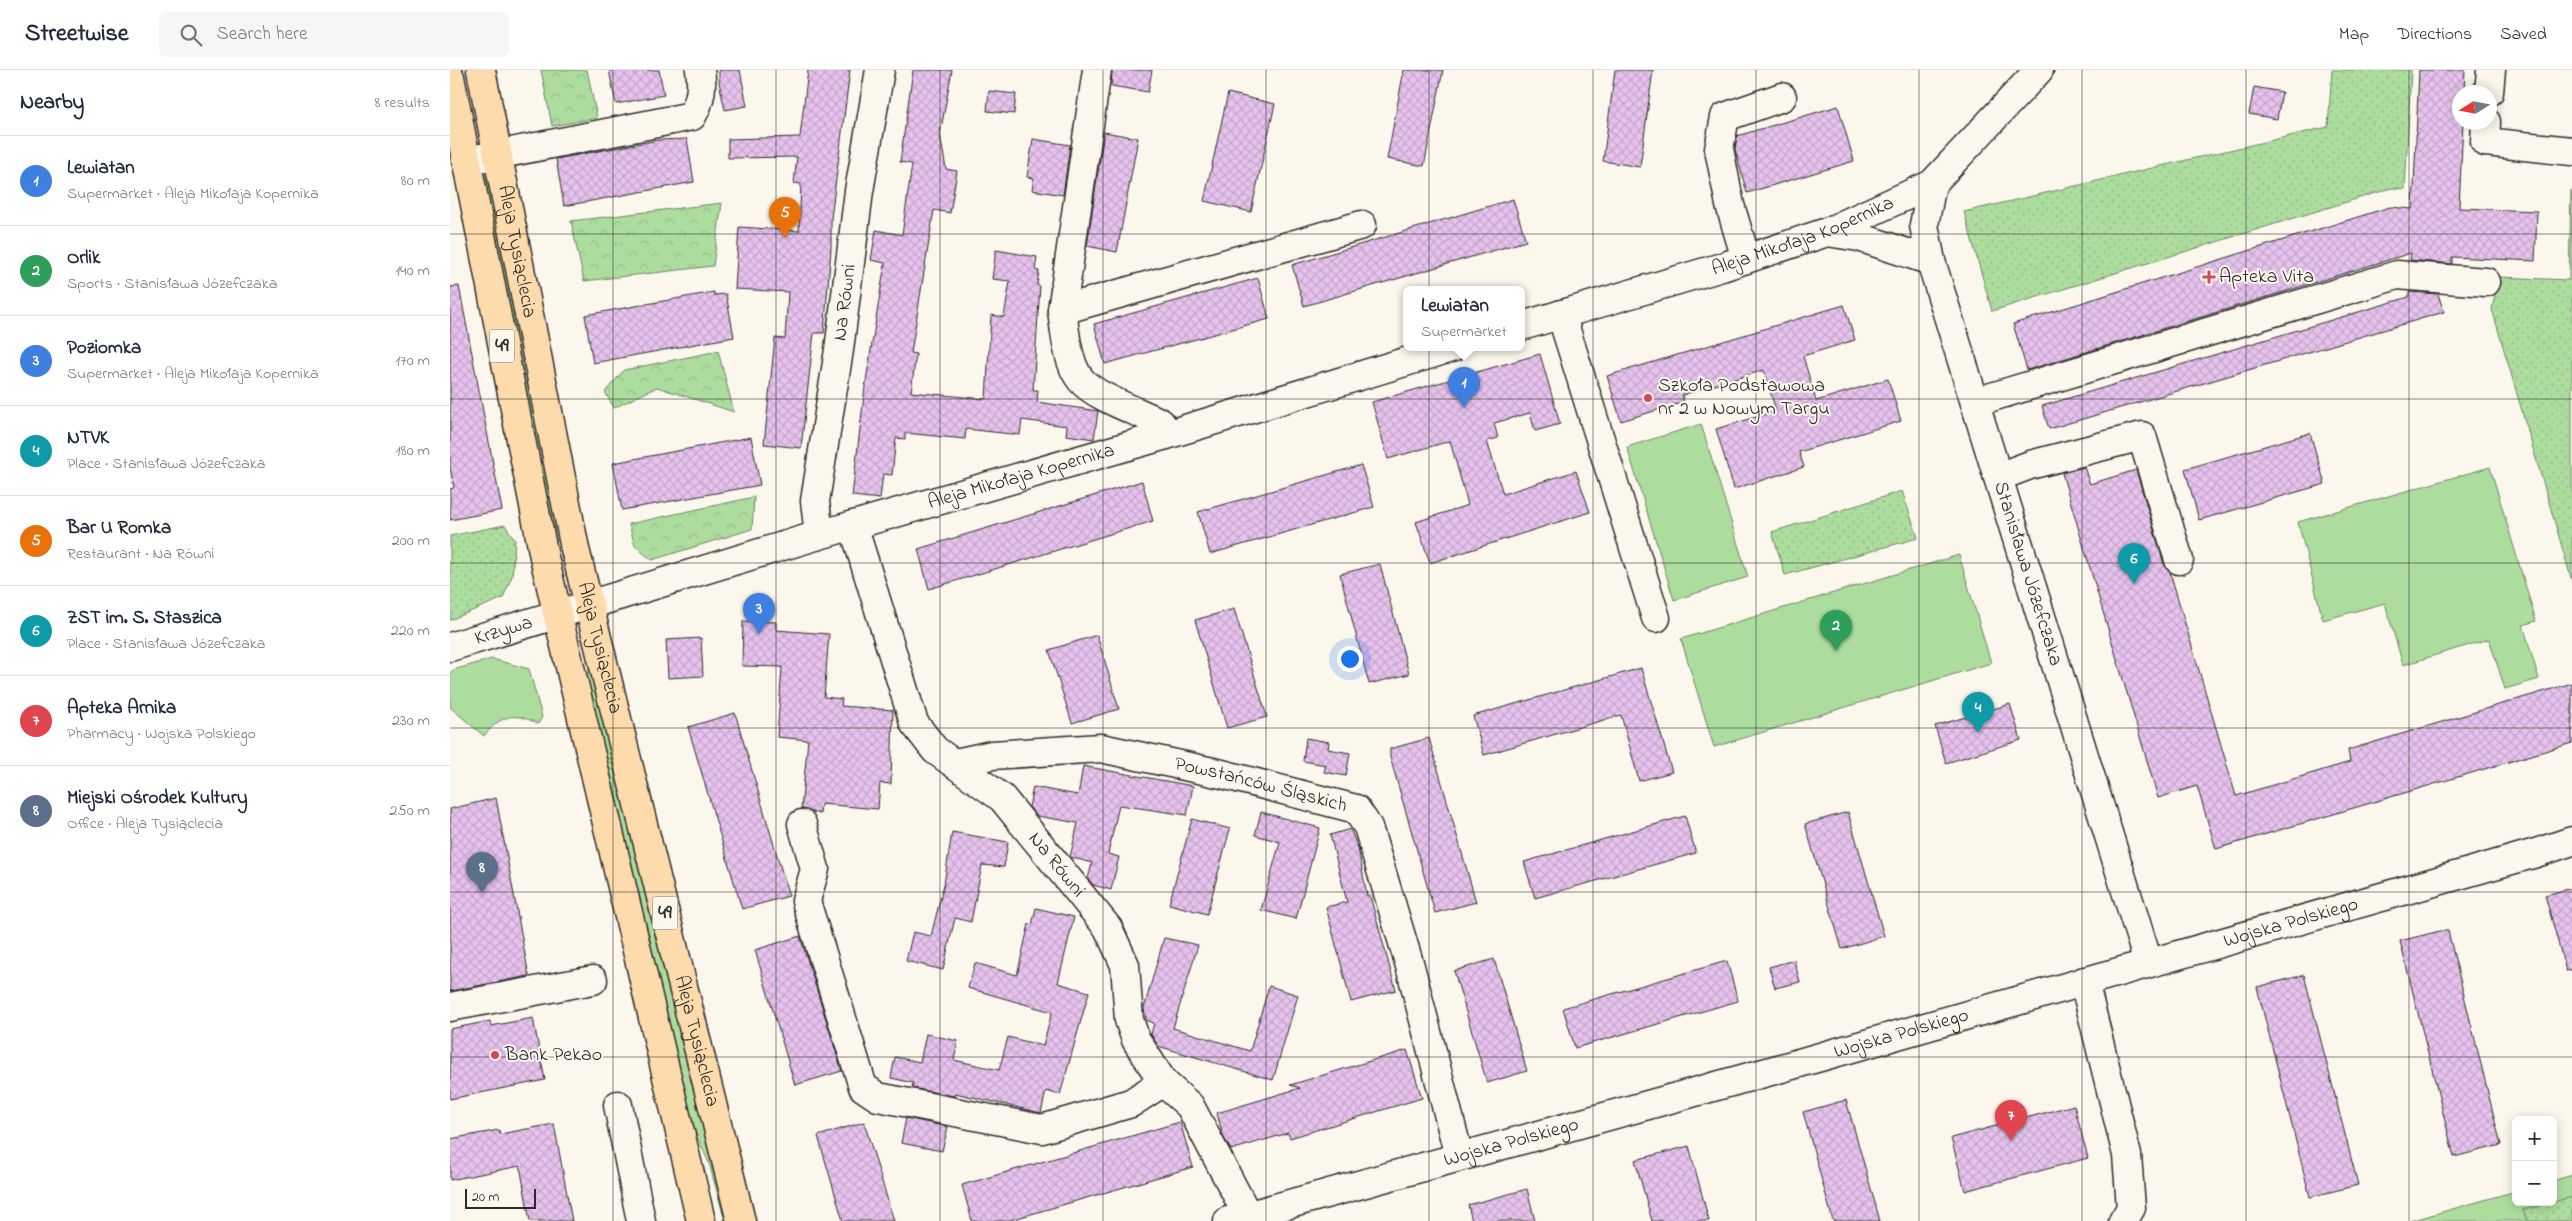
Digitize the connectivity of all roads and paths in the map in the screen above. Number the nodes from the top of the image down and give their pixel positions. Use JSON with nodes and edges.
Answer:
{"nodes":[{"id":1,"x":481,"y":70,"type":"edge"},
{"id":2,"x":700,"y":70,"type":"edge"},
{"id":3,"x":880,"y":70,"type":"edge"},
{"id":4,"x":1097,"y":70,"type":"edge"},
{"id":5,"x":2039,"y":70,"type":"edge"},
{"id":6,"x":2491,"y":70,"type":"edge"},
{"id":7,"x":450,"y":77,"type":"edge"},
{"id":8,"x":2490,"y":85,"type":"edge"},
{"id":9,"x":1782,"y":97,"type":"dead end"},
{"id":10,"x":2485,"y":130,"type":"edge"},
{"id":11,"x":2572,"y":150,"type":"edge"},
{"id":12,"x":498,"y":156,"type":"junction"},
{"id":13,"x":466,"y":162,"type":"junction"},
{"id":14,"x":1932,"y":184,"type":"junction"},
{"id":15,"x":1362,"y":225,"type":"dead end"},
{"id":16,"x":1827,"y":232,"type":"junction"},
{"id":17,"x":1746,"y":259,"type":"junction"},
{"id":18,"x":1931,"y":261,"type":"junction"},
{"id":19,"x":2486,"y":282,"type":"dead end"},
{"id":20,"x":1062,"y":310,"type":"junction"},
{"id":21,"x":1561,"y":314,"type":"junction"},
{"id":22,"x":1525,"y":325,"type":"edge"},
{"id":23,"x":1441,"y":351,"type":"edge"},
{"id":24,"x":1974,"y":402,"type":"junction"},
{"id":25,"x":1166,"y":435,"type":"junction"},
{"id":26,"x":1998,"y":477,"type":"junction"},
{"id":27,"x":853,"y":525,"type":"junction"},
{"id":28,"x":819,"y":535,"type":"junction"},
{"id":29,"x":2179,"y":560,"type":"dead end"},
{"id":30,"x":588,"y":606,"type":"junction"},
{"id":31,"x":558,"y":614,"type":"junction"},
{"id":32,"x":1656,"y":618,"type":"dead end"},
{"id":33,"x":450,"y":647,"type":"edge"},
{"id":34,"x":956,"y":763,"type":"junction"},
{"id":35,"x":802,"y":824,"type":"dead end"},
{"id":36,"x":2572,"y":841,"type":"edge"},
{"id":37,"x":2148,"y":962,"type":"junction"},
{"id":38,"x":593,"y":980,"type":"dead end"},
{"id":39,"x":2084,"y":981,"type":"junction"},
{"id":40,"x":450,"y":1007,"type":"edge"},
{"id":41,"x":1163,"y":1082,"type":"junction"},
{"id":42,"x":618,"y":1105,"type":"dead end"},
{"id":43,"x":1459,"y":1156,"type":"junction"},
{"id":44,"x":1238,"y":1219,"type":"edge"},
{"id":45,"x":641,"y":1221,"type":"edge"},
{"id":46,"x":701,"y":1221,"type":"edge"},
{"id":47,"x":741,"y":1221,"type":"edge"},
{"id":48,"x":2124,"y":1221,"type":"edge"}],
"edges":[{"from":1,"to":12,"type":"main road","name":"Aleja Tysiąclecia","number":"49"},
{"from":2,"to":12,"type":"street"},
{"from":3,"to":28,"type":"street","name":"Na Równi"},
{"from":4,"to":20,"type":"street"},
{"from":5,"to":14,"type":"street","name":"Aleja Mikołaja Kopernika"},
{"from":6,"to":8,"type":"street"},
{"from":7,"to":13,"type":"main road","name":"Aleja Tysiąclecia","number":"49"},
{"from":9,"to":17,"type":"street"},
{"from":10,"to":11,"type":"street"},
{"from":12,"to":13,"type":"street"},
{"from":12,"to":30,"type":"main road","name":"Aleja Tysiąclecia","number":"49"},
{"from":13,"to":31,"type":"main road","name":"Aleja Tysiąclecia","number":"49"},
{"from":14,"to":16,"type":"street","name":"Aleja Mikołaja Kopernika"},
{"from":14,"to":18,"type":"street","name":"Stanisława Józefczaka"},
{"from":15,"to":20,"type":"street"},
{"from":16,"to":17,"type":"street","name":"Aleja Mikołaja Kopernika"},
{"from":16,"to":18,"type":"street"},
{"from":17,"to":21,"type":"street","name":"Aleja Mikołaja Kopernika"},
{"from":18,"to":24,"type":"street","name":"Stanisława Józefczaka"},
{"from":19,"to":24,"type":"street"},
{"from":20,"to":25,"type":"street"},
{"from":21,"to":22,"type":"street","name":"Aleja Mikołaja Kopernika"},
{"from":21,"to":32,"type":"street"},
{"from":23,"to":25,"type":"street","name":"Aleja Mikołaja Kopernika"},
{"from":24,"to":26,"type":"street","name":"Stanisława Józefczaka"},
{"from":25,"to":27,"type":"street","name":"Aleja Mikołaja Kopernika"},
{"from":26,"to":29,"type":"street"},
{"from":26,"to":37,"type":"street","name":"Stanisława Józefczaka"},
{"from":27,"to":28,"type":"street","name":"Aleja Mikołaja Kopernika"},
{"from":27,"to":34,"type":"street","name":"Na Równi"},
{"from":28,"to":30,"type":"street","name":"Aleja Mikołaja Kopernika"},
{"from":30,"to":31,"type":"street","name":"Krzywa"},
{"from":30,"to":47,"type":"main road","name":"Aleja Tysiąclecia","number":"49"},
{"from":31,"to":33,"type":"street","name":"Krzywa"},
{"from":31,"to":46,"type":"main road","name":"Aleja Tysiąclecia","number":"49"},
{"from":34,"to":41,"type":"street","name":"Na Równi"},
{"from":34,"to":43,"type":"street","name":"Powstańców Śląskich"},
{"from":35,"to":41,"type":"street"},
{"from":36,"to":37,"type":"street","name":"Wojska Polskiego"},
{"from":37,"to":39,"type":"street","name":"Wojska Polskiego"},
{"from":38,"to":40,"type":"street"},
{"from":39,"to":43,"type":"street","name":"Wojska Polskiego"},
{"from":39,"to":48,"type":"street"},
{"from":41,"to":44,"type":"street","name":"Na Równi"},
{"from":42,"to":45,"type":"street"},
{"from":43,"to":44,"type":"street","name":"Wojska Polskiego"}]}
